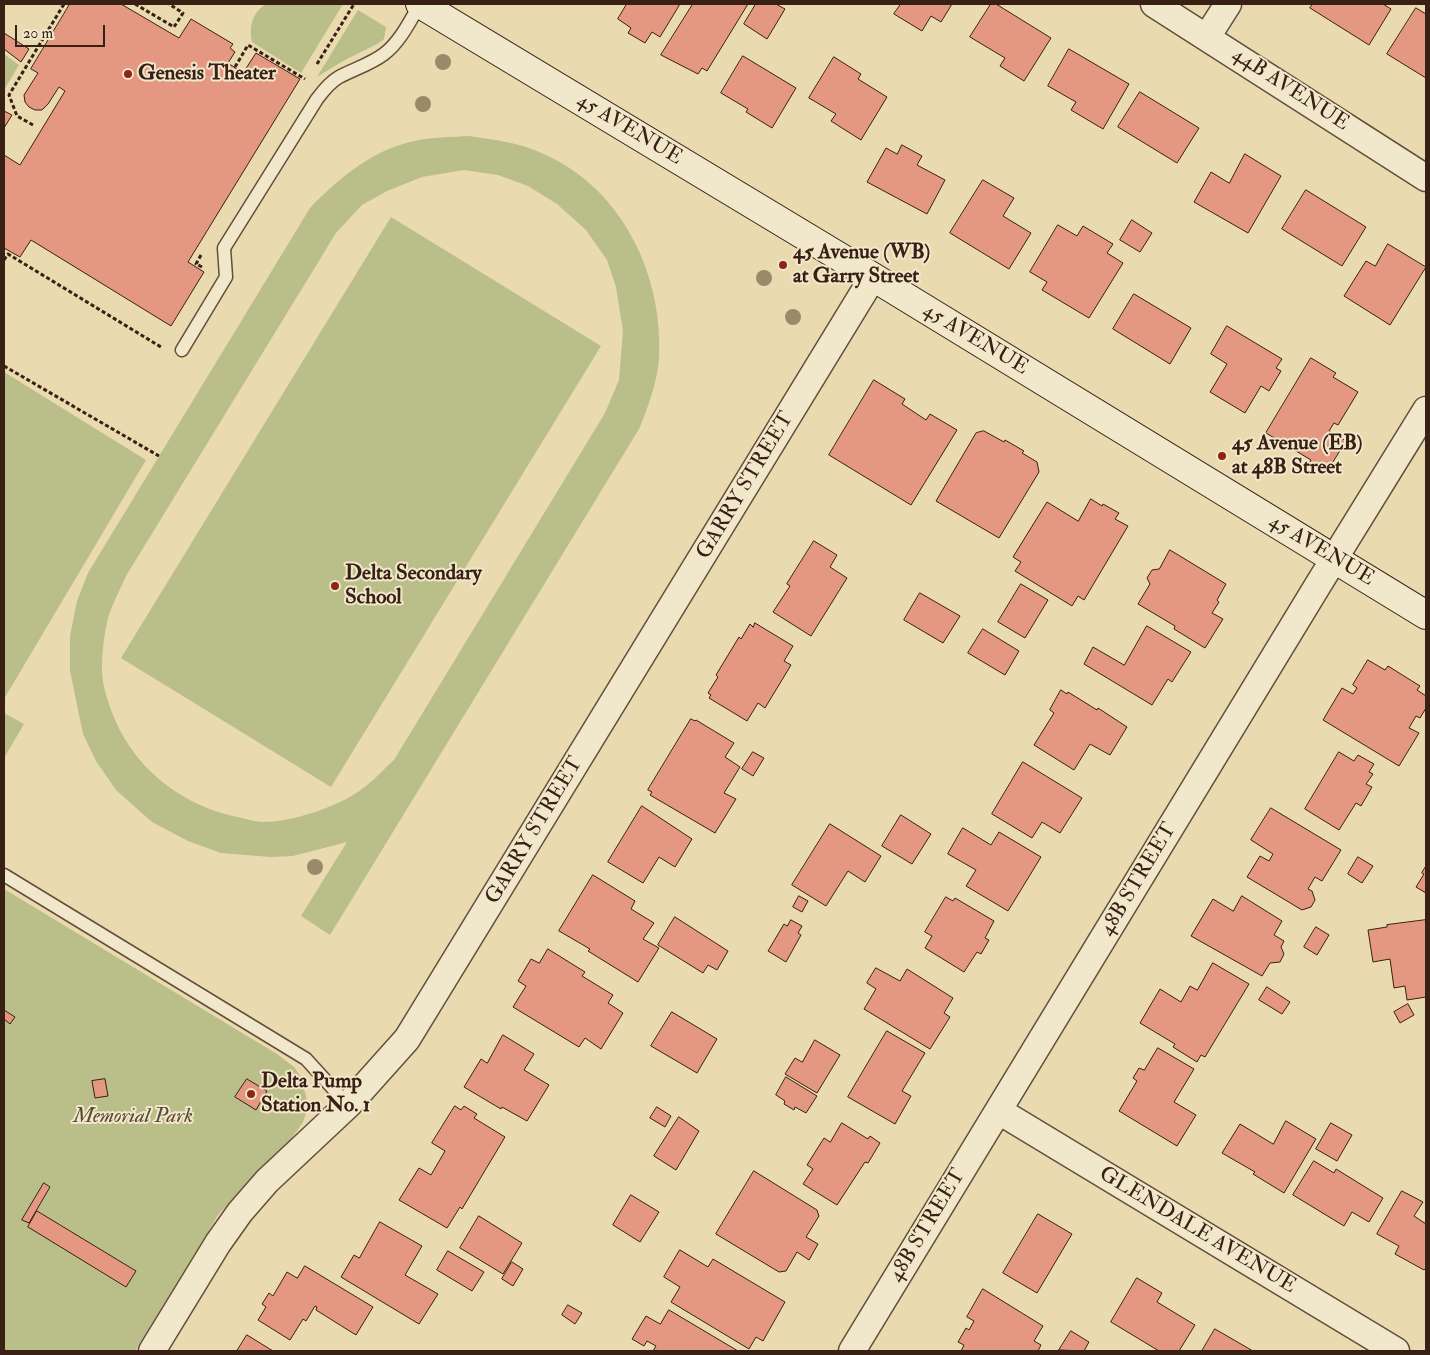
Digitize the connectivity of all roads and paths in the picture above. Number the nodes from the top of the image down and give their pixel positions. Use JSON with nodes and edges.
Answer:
{"nodes":[{"id":1,"x":64,"y":4,"type":"edge"},
{"id":2,"x":135,"y":4,"type":"edge"},
{"id":3,"x":169,"y":4,"type":"edge"},
{"id":4,"x":354,"y":4,"type":"edge"},
{"id":5,"x":420,"y":4,"type":"edge"},
{"id":6,"x":1154,"y":4,"type":"edge"},
{"id":7,"x":1228,"y":4,"type":"edge"},
{"id":8,"x":1207,"y":37,"type":"junction"},
{"id":9,"x":235,"y":68,"type":"dead end"},
{"id":10,"x":312,"y":72,"type":"dead end"},
{"id":11,"x":307,"y":81,"type":"dead end"},
{"id":12,"x":33,"y":125,"type":"dead end"},
{"id":13,"x":1426,"y":178,"type":"edge"},
{"id":14,"x":206,"y":247,"type":"dead end"},
{"id":15,"x":4,"y":260,"type":"edge"},
{"id":16,"x":211,"y":273,"type":"dead end"},
{"id":17,"x":873,"y":277,"type":"junction"},
{"id":18,"x":165,"y":349,"type":"dead end"},
{"id":19,"x":182,"y":350,"type":"dead end"},
{"id":20,"x":4,"y":366,"type":"edge"},
{"id":21,"x":1426,"y":410,"type":"edge"},
{"id":22,"x":159,"y":456,"type":"dead end"},
{"id":23,"x":1334,"y":559,"type":"junction"},
{"id":24,"x":1426,"y":615,"type":"edge"},
{"id":25,"x":4,"y":875,"type":"edge"},
{"id":26,"x":348,"y":1104,"type":"junction"},
{"id":27,"x":998,"y":1111,"type":"junction"},
{"id":28,"x":152,"y":1351,"type":"edge"},
{"id":29,"x":852,"y":1351,"type":"edge"},
{"id":30,"x":1396,"y":1351,"type":"edge"}],
"edges":[{"from":1,"to":12,"type":"path"},
{"from":2,"to":3,"type":"path"},
{"from":4,"to":10,"type":"path"},
{"from":5,"to":17,"type":"street","name":"45 AVENUE"},
{"from":5,"to":19,"type":"lane"},
{"from":6,"to":8,"type":"street","name":"44B AVENUE"},
{"from":7,"to":8,"type":"street"},
{"from":8,"to":13,"type":"street","name":"44B AVENUE"},
{"from":9,"to":11,"type":"path"},
{"from":14,"to":16,"type":"path"},
{"from":15,"to":18,"type":"path"},
{"from":17,"to":23,"type":"street","name":"45 AVENUE"},
{"from":17,"to":26,"type":"street","name":"GARRY STREET"},
{"from":20,"to":22,"type":"path"},
{"from":21,"to":23,"type":"street","name":"48B STREET"},
{"from":23,"to":24,"type":"street","name":"45 AVENUE"},
{"from":23,"to":27,"type":"street","name":"48B STREET"},
{"from":25,"to":26,"type":"lane"},
{"from":26,"to":28,"type":"street","name":"GARRY STREET"},
{"from":27,"to":29,"type":"street","name":"48B STREET"},
{"from":27,"to":30,"type":"street","name":"GLENDALE AVENUE"}]}
